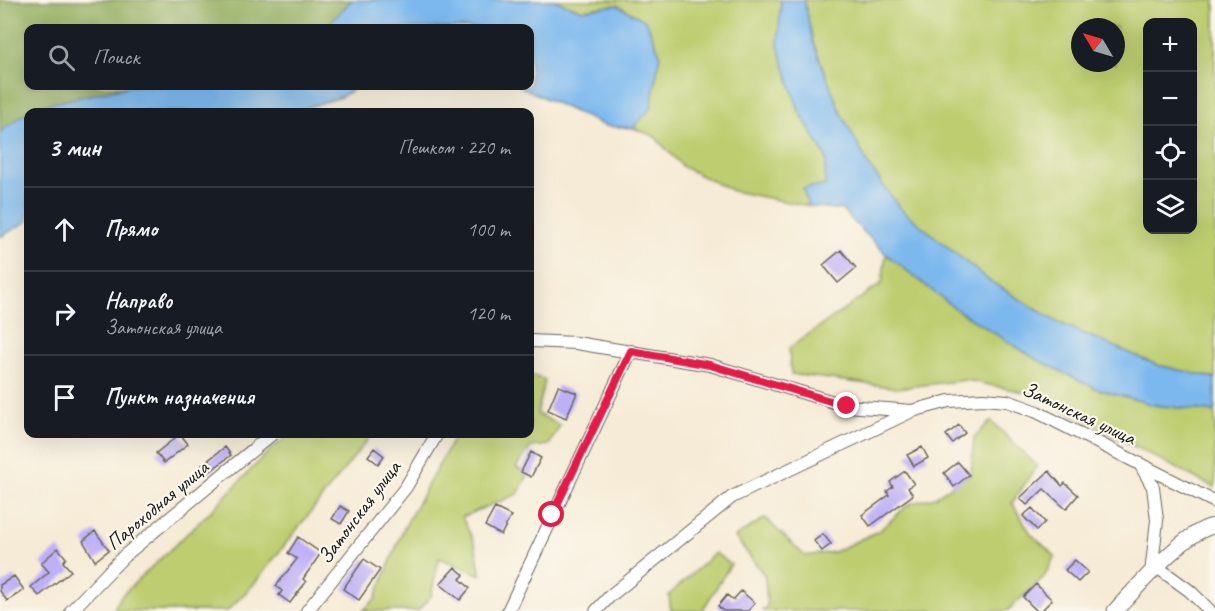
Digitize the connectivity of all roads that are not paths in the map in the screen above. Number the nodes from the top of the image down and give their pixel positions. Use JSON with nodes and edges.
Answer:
{"nodes":[{"id":1,"x":534,"y":340,"type":"edge"},
{"id":2,"x":631,"y":351,"type":"junction"},
{"id":3,"x":912,"y":411,"type":"junction"},
{"id":4,"x":267,"y":438,"type":"edge"},
{"id":5,"x":435,"y":438,"type":"edge"},
{"id":6,"x":1140,"y":463,"type":"junction"},
{"id":7,"x":1215,"y":502,"type":"edge"},
{"id":8,"x":1215,"y":526,"type":"edge"},
{"id":9,"x":1154,"y":570,"type":"junction"},
{"id":10,"x":71,"y":611,"type":"edge"},
{"id":11,"x":307,"y":611,"type":"edge"},
{"id":12,"x":508,"y":611,"type":"edge"},
{"id":13,"x":597,"y":611,"type":"edge"},
{"id":14,"x":1115,"y":611,"type":"edge"},
{"id":15,"x":1210,"y":611,"type":"edge"}],
"edges":[{"from":1,"to":2,"type":"street","name":"Затонская улица"},
{"from":2,"to":3,"type":"street","name":"Затонская улица"},
{"from":2,"to":12,"type":"street"},
{"from":3,"to":6,"type":"street","name":"Затонская улица"},
{"from":3,"to":13,"type":"street"},
{"from":4,"to":10,"type":"street","name":"Пароходная улица"},
{"from":5,"to":11,"type":"street","name":"Затонская улица"},
{"from":6,"to":7,"type":"street","name":"Затонская улица"},
{"from":6,"to":9,"type":"street"},
{"from":8,"to":9,"type":"street"},
{"from":9,"to":14,"type":"street"},
{"from":9,"to":15,"type":"street"}]}
